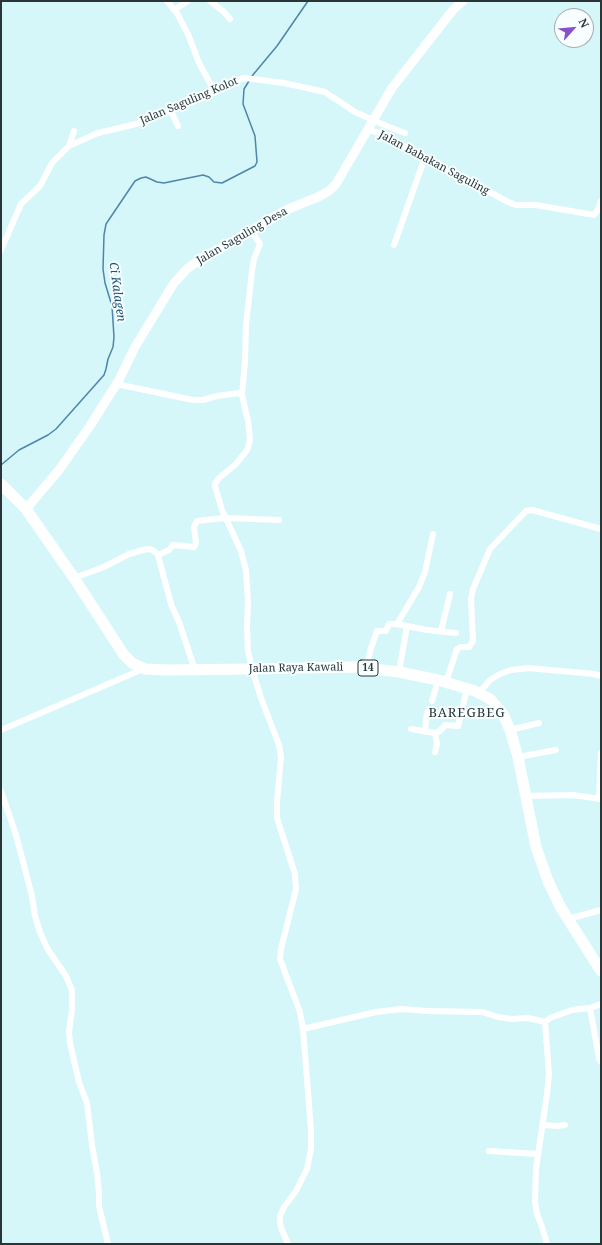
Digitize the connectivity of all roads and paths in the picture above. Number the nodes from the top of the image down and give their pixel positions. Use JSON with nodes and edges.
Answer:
{"nodes":[{"id":1,"x":167,"y":1,"type":"edge"},
{"id":2,"x":188,"y":1,"type":"edge"},
{"id":3,"x":210,"y":1,"type":"edge"},
{"id":4,"x":463,"y":1,"type":"edge"},
{"id":5,"x":174,"y":10,"type":"junction"},
{"id":6,"x":230,"y":19,"type":"dead end"},
{"id":7,"x":215,"y":92,"type":"junction"},
{"id":8,"x":171,"y":111,"type":"junction"},
{"id":9,"x":374,"y":121,"type":"junction"},
{"id":10,"x":178,"y":126,"type":"dead end"},
{"id":11,"x":368,"y":130,"type":"junction"},
{"id":12,"x":74,"y":131,"type":"dead end"},
{"id":13,"x":405,"y":133,"type":"dead end"},
{"id":14,"x":69,"y":146,"type":"junction"},
{"id":15,"x":424,"y":160,"type":"junction"},
{"id":16,"x":601,"y":201,"type":"edge"},
{"id":17,"x":251,"y":231,"type":"junction"},
{"id":18,"x":394,"y":245,"type":"dead end"},
{"id":19,"x":1,"y":250,"type":"edge"},
{"id":20,"x":116,"y":384,"type":"junction"},
{"id":21,"x":242,"y":395,"type":"junction"},
{"id":22,"x":1,"y":484,"type":"edge"},
{"id":23,"x":26,"y":509,"type":"junction"},
{"id":24,"x":225,"y":518,"type":"junction"},
{"id":25,"x":278,"y":520,"type":"dead end"},
{"id":26,"x":601,"y":529,"type":"edge"},
{"id":27,"x":433,"y":534,"type":"dead end"},
{"id":28,"x":158,"y":555,"type":"junction"},
{"id":29,"x":74,"y":578,"type":"junction"},
{"id":30,"x":450,"y":594,"type":"dead end"},
{"id":31,"x":397,"y":624,"type":"junction"},
{"id":32,"x":407,"y":626,"type":"junction"},
{"id":33,"x":441,"y":631,"type":"junction"},
{"id":34,"x":456,"y":633,"type":"dead end"},
{"id":35,"x":366,"y":668,"type":"junction"},
{"id":36,"x":145,"y":669,"type":"junction"},
{"id":37,"x":195,"y":670,"type":"junction"},
{"id":38,"x":252,"y":670,"type":"junction"},
{"id":39,"x":399,"y":672,"type":"junction"},
{"id":40,"x":601,"y":676,"type":"edge"},
{"id":41,"x":442,"y":681,"type":"junction"},
{"id":42,"x":467,"y":688,"type":"junction"},
{"id":43,"x":479,"y":693,"type":"junction"},
{"id":44,"x":432,"y":701,"type":"dead end"},
{"id":45,"x":427,"y":712,"type":"dead end"},
{"id":46,"x":539,"y":722,"type":"dead end"},
{"id":47,"x":411,"y":729,"type":"dead end"},
{"id":48,"x":1,"y":730,"type":"edge"},
{"id":49,"x":510,"y":730,"type":"junction"},
{"id":50,"x":424,"y":732,"type":"junction"},
{"id":51,"x":435,"y":733,"type":"junction"},
{"id":52,"x":556,"y":750,"type":"dead end"},
{"id":53,"x":435,"y":752,"type":"dead end"},
{"id":54,"x":601,"y":753,"type":"edge"},
{"id":55,"x":518,"y":757,"type":"junction"},
{"id":56,"x":1,"y":791,"type":"edge"},
{"id":57,"x":526,"y":796,"type":"junction"},
{"id":58,"x":600,"y":799,"type":"edge"},
{"id":59,"x":601,"y":910,"type":"edge"},
{"id":60,"x":568,"y":918,"type":"junction"},
{"id":61,"x":601,"y":971,"type":"edge"},
{"id":62,"x":601,"y":1004,"type":"edge"},
{"id":63,"x":590,"y":1008,"type":"junction"},
{"id":64,"x":545,"y":1022,"type":"junction"},
{"id":65,"x":303,"y":1029,"type":"junction"},
{"id":66,"x":601,"y":1062,"type":"edge"},
{"id":67,"x":542,"y":1125,"type":"junction"},
{"id":68,"x":565,"y":1125,"type":"dead end"},
{"id":69,"x":489,"y":1151,"type":"dead end"},
{"id":70,"x":538,"y":1154,"type":"junction"},
{"id":71,"x":108,"y":1244,"type":"edge"},
{"id":72,"x":288,"y":1244,"type":"edge"},
{"id":73,"x":547,"y":1244,"type":"edge"}],
"edges":[{"from":1,"to":5,"type":"street"},
{"from":2,"to":5,"type":"street"},
{"from":3,"to":6,"type":"street"},
{"from":4,"to":9,"type":"street","name":"Jalan Saguling Desa"},
{"from":5,"to":7,"type":"street"},
{"from":7,"to":8,"type":"street","name":"Jalan Saguling Kolot"},
{"from":7,"to":9,"type":"street","name":"Jalan Saguling Kolot"},
{"from":8,"to":10,"type":"street"},
{"from":8,"to":14,"type":"street","name":"Jalan Saguling Kolot"},
{"from":9,"to":11,"type":"street","name":"Jalan Saguling Desa"},
{"from":9,"to":13,"type":"street","name":"Jalan Saguling Kolot"},
{"from":11,"to":15,"type":"street","name":"Jalan Babakan Saguling"},
{"from":11,"to":17,"type":"street","name":"Jalan Saguling Desa"},
{"from":12,"to":14,"type":"street"},
{"from":14,"to":19,"type":"street","name":"Jalan Saguling Kolot"},
{"from":15,"to":16,"type":"street","name":"Jalan Babakan Saguling"},
{"from":15,"to":18,"type":"street"},
{"from":17,"to":20,"type":"street","name":"Jalan Saguling Desa"},
{"from":17,"to":21,"type":"street"},
{"from":20,"to":21,"type":"street"},
{"from":20,"to":23,"type":"street","name":"Jalan Saguling Desa"},
{"from":21,"to":24,"type":"street"},
{"from":22,"to":23,"type":"highway","number":"14"},
{"from":23,"to":29,"type":"highway","name":"Jalan Raya Kawali","number":"14"},
{"from":24,"to":25,"type":"street"},
{"from":24,"to":28,"type":"street"},
{"from":24,"to":38,"type":"street"},
{"from":26,"to":41,"type":"street"},
{"from":27,"to":31,"type":"street"},
{"from":28,"to":29,"type":"street"},
{"from":28,"to":37,"type":"street"},
{"from":29,"to":36,"type":"highway","name":"Jalan Raya Kawali","number":"14"},
{"from":30,"to":33,"type":"street"},
{"from":31,"to":32,"type":"street"},
{"from":31,"to":35,"type":"street"},
{"from":32,"to":33,"type":"street"},
{"from":32,"to":39,"type":"street"},
{"from":33,"to":34,"type":"street"},
{"from":35,"to":38,"type":"highway","name":"Jalan Raya Kawali","number":"14"},
{"from":35,"to":39,"type":"highway","name":"Jalan Raya Kawali","number":"14"},
{"from":36,"to":37,"type":"highway","name":"Jalan Raya Kawali","number":"14"},
{"from":36,"to":48,"type":"street"},
{"from":37,"to":38,"type":"highway","name":"Jalan Raya Kawali","number":"14"},
{"from":38,"to":65,"type":"street"},
{"from":39,"to":41,"type":"highway","name":"Jalan Raya Kawali","number":"14"},
{"from":40,"to":43,"type":"street"},
{"from":41,"to":42,"type":"highway","name":"Jalan Raya Kawali","number":"14"},
{"from":41,"to":44,"type":"street"},
{"from":42,"to":43,"type":"highway","name":"Jalan Raya Kawali","number":"14"},
{"from":42,"to":51,"type":"street"},
{"from":43,"to":49,"type":"highway","name":"Jalan Raya Kawali","number":"14"},
{"from":45,"to":50,"type":"street"},
{"from":46,"to":49,"type":"street"},
{"from":47,"to":50,"type":"street"},
{"from":49,"to":55,"type":"highway","name":"Jalan Raya Kawali","number":"14"},
{"from":50,"to":51,"type":"street"},
{"from":51,"to":53,"type":"street"},
{"from":52,"to":55,"type":"street"},
{"from":54,"to":58,"type":"street"},
{"from":55,"to":57,"type":"highway","name":"Jalan Raya Kawali","number":"14"},
{"from":56,"to":71,"type":"street"},
{"from":57,"to":58,"type":"street"},
{"from":57,"to":60,"type":"highway","name":"Jalan Raya Kawali","number":"14"},
{"from":59,"to":60,"type":"street"},
{"from":60,"to":61,"type":"highway","name":"Jalan Raya Kawali","number":"14"},
{"from":62,"to":63,"type":"street"},
{"from":63,"to":64,"type":"street"},
{"from":63,"to":66,"type":"street"},
{"from":64,"to":65,"type":"street"},
{"from":64,"to":67,"type":"street"},
{"from":65,"to":72,"type":"street"},
{"from":67,"to":68,"type":"street"},
{"from":67,"to":70,"type":"street"},
{"from":69,"to":70,"type":"street"},
{"from":70,"to":73,"type":"street"}]}
